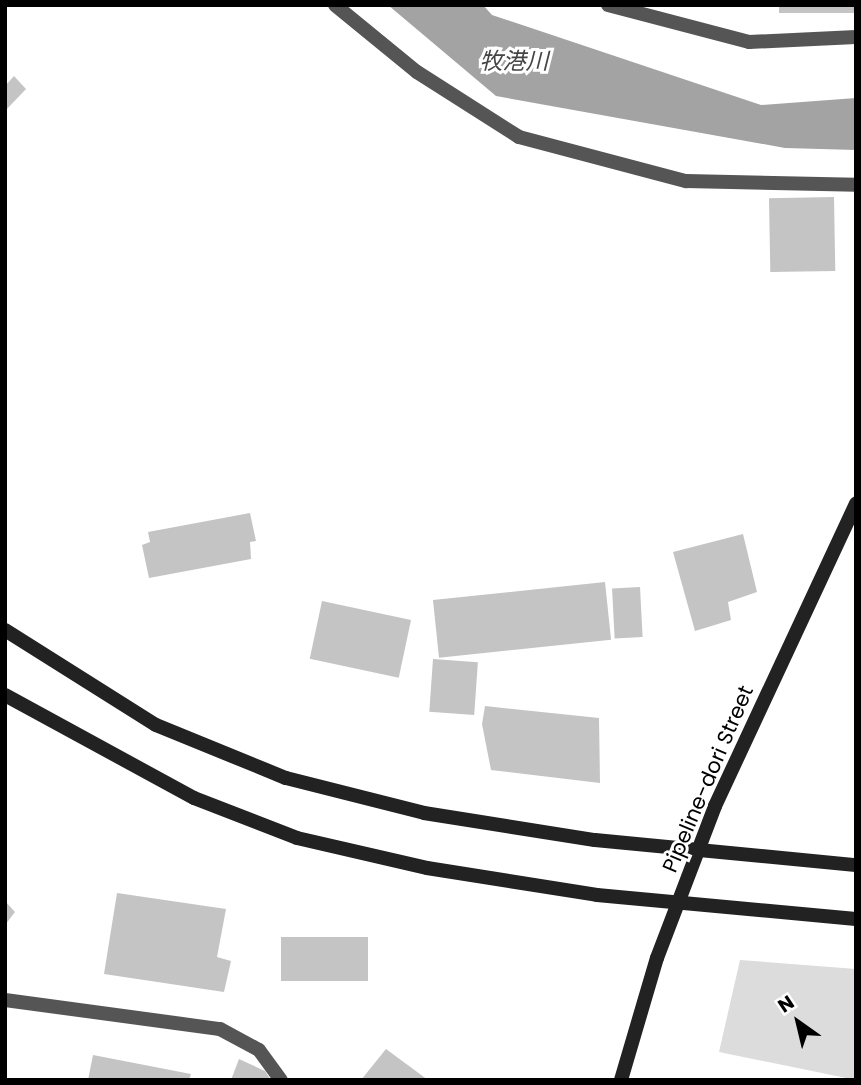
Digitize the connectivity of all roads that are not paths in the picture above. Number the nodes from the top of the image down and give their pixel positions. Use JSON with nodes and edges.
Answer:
{"nodes":[{"id":1,"x":335,"y":5,"type":"edge"},
{"id":2,"x":608,"y":5,"type":"edge"},
{"id":3,"x":856,"y":37,"type":"edge"},
{"id":4,"x":856,"y":185,"type":"edge"},
{"id":5,"x":856,"y":503,"type":"edge"},
{"id":6,"x":5,"y":630,"type":"edge"},
{"id":7,"x":5,"y":695,"type":"edge"},
{"id":8,"x":856,"y":864,"type":"edge"},
{"id":9,"x":856,"y":919,"type":"edge"},
{"id":10,"x":5,"y":1000,"type":"edge"},
{"id":11,"x":281,"y":1080,"type":"edge"},
{"id":12,"x":621,"y":1080,"type":"edge"}],
"edges":[{"from":1,"to":4,"type":"street"},
{"from":2,"to":3,"type":"street"},
{"from":5,"to":12,"type":"main road","name":"Pipeline-dori Street"},
{"from":6,"to":8,"type":"main road","bridge":true},
{"from":7,"to":9,"type":"main road","bridge":true},
{"from":10,"to":11,"type":"street"}]}
